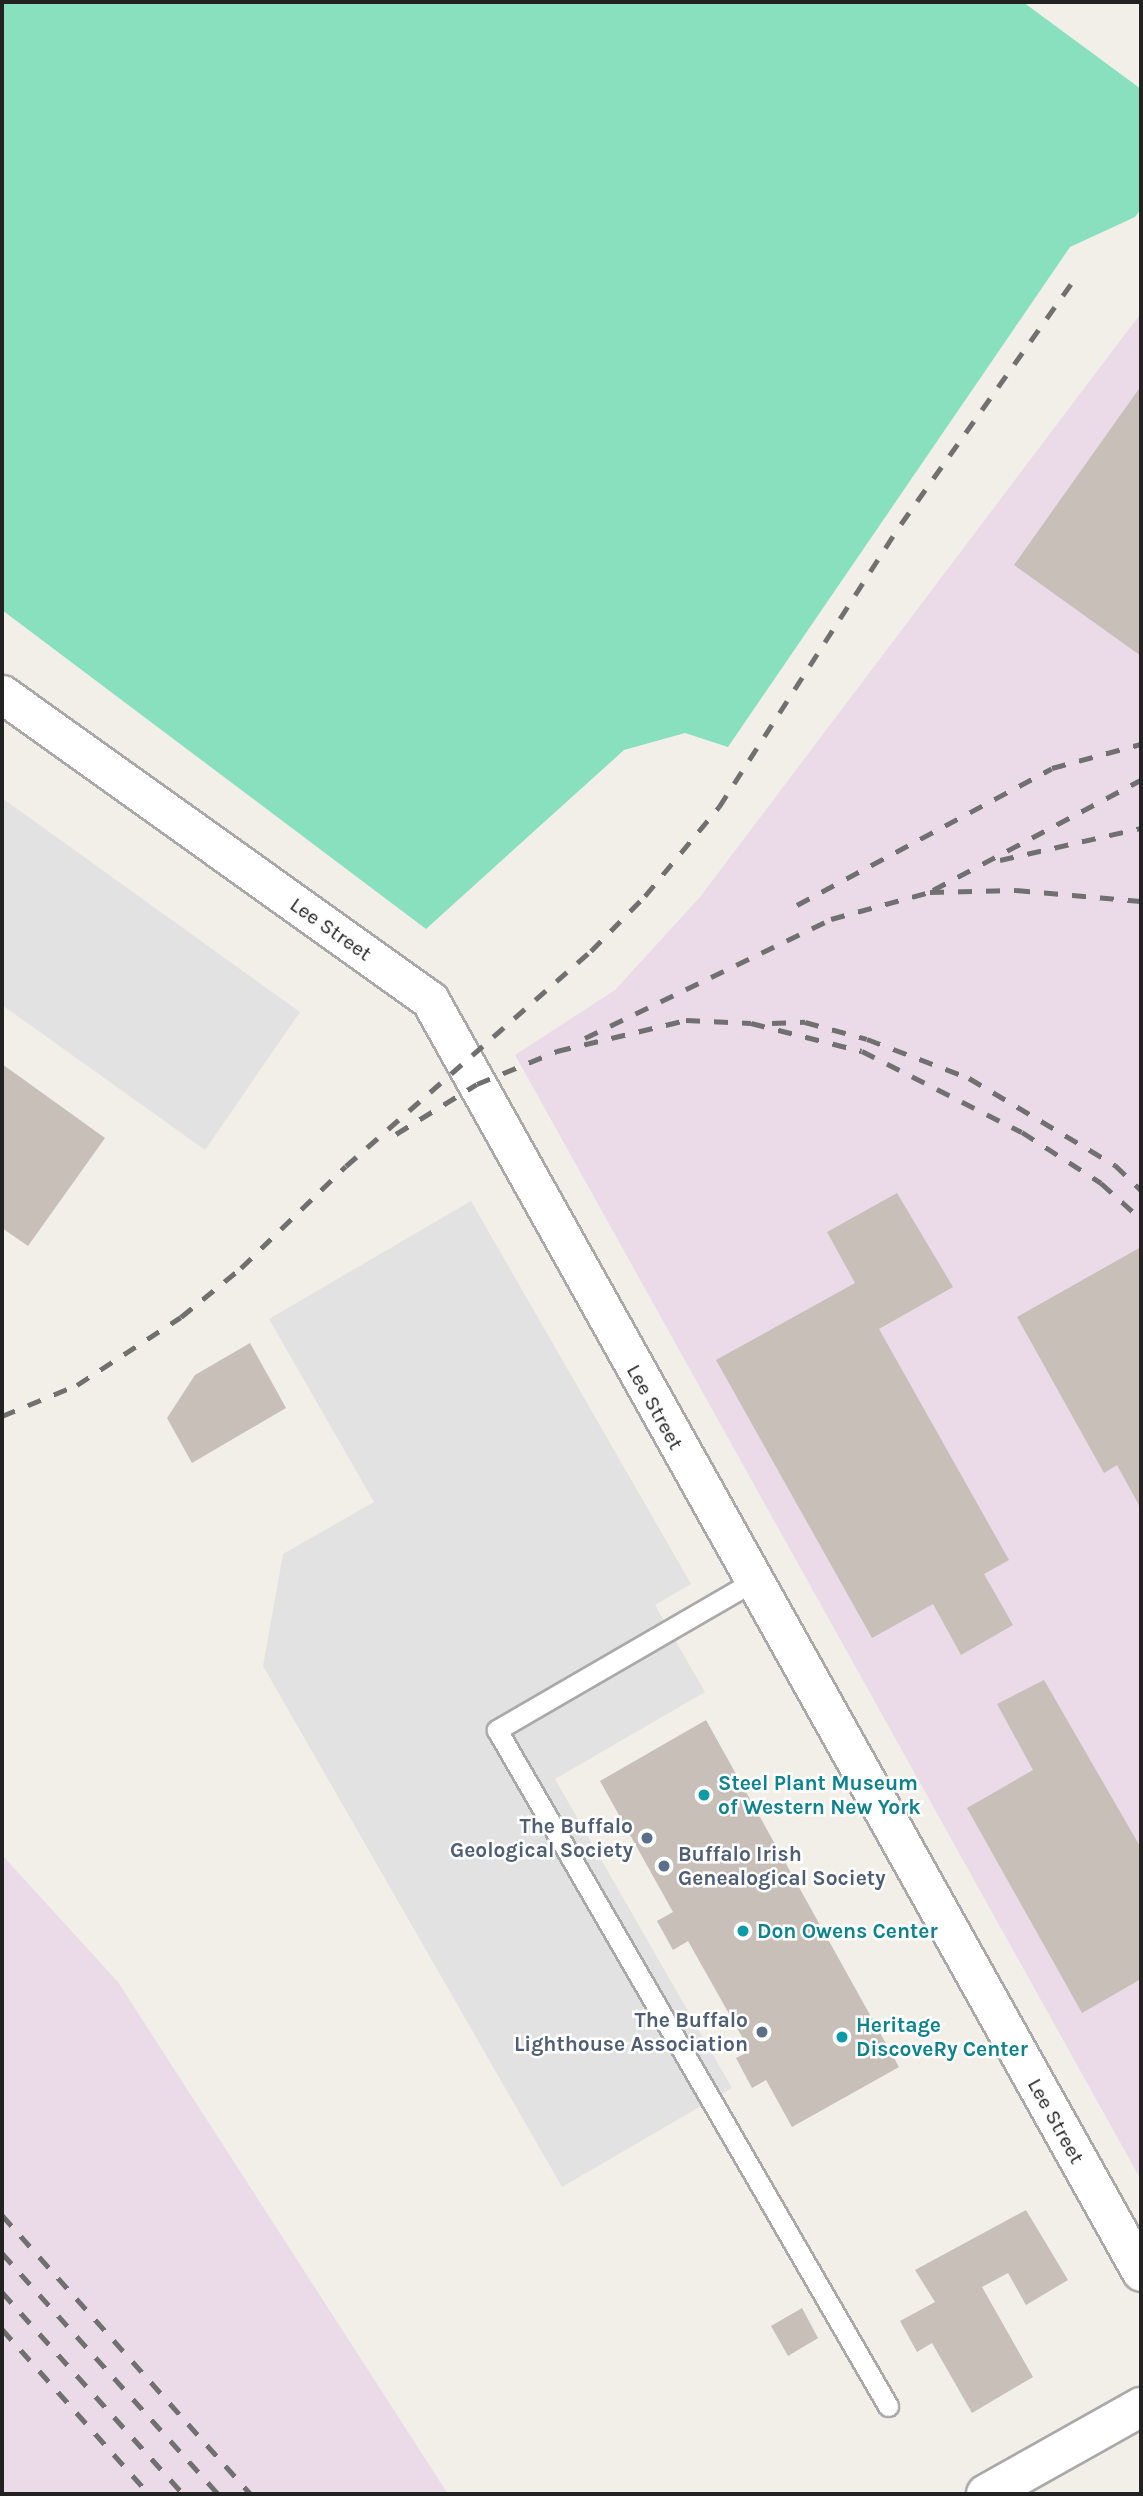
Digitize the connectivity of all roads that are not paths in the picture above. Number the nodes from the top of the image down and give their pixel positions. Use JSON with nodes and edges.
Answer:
{"nodes":[{"id":1,"x":2,"y":694,"type":"edge"},
{"id":2,"x":752,"y":1582,"type":"junction"},
{"id":3,"x":1141,"y":2272,"type":"edge"},
{"id":4,"x":888,"y":2406,"type":"dead end"},
{"id":5,"x":1141,"y":2407,"type":"edge"},
{"id":6,"x":986,"y":2494,"type":"edge"}],
"edges":[{"from":1,"to":2,"type":"street","name":"Lee Street"},
{"from":2,"to":3,"type":"street","name":"Lee Street"},
{"from":2,"to":4,"type":"lane"},
{"from":5,"to":6,"type":"street"}]}
